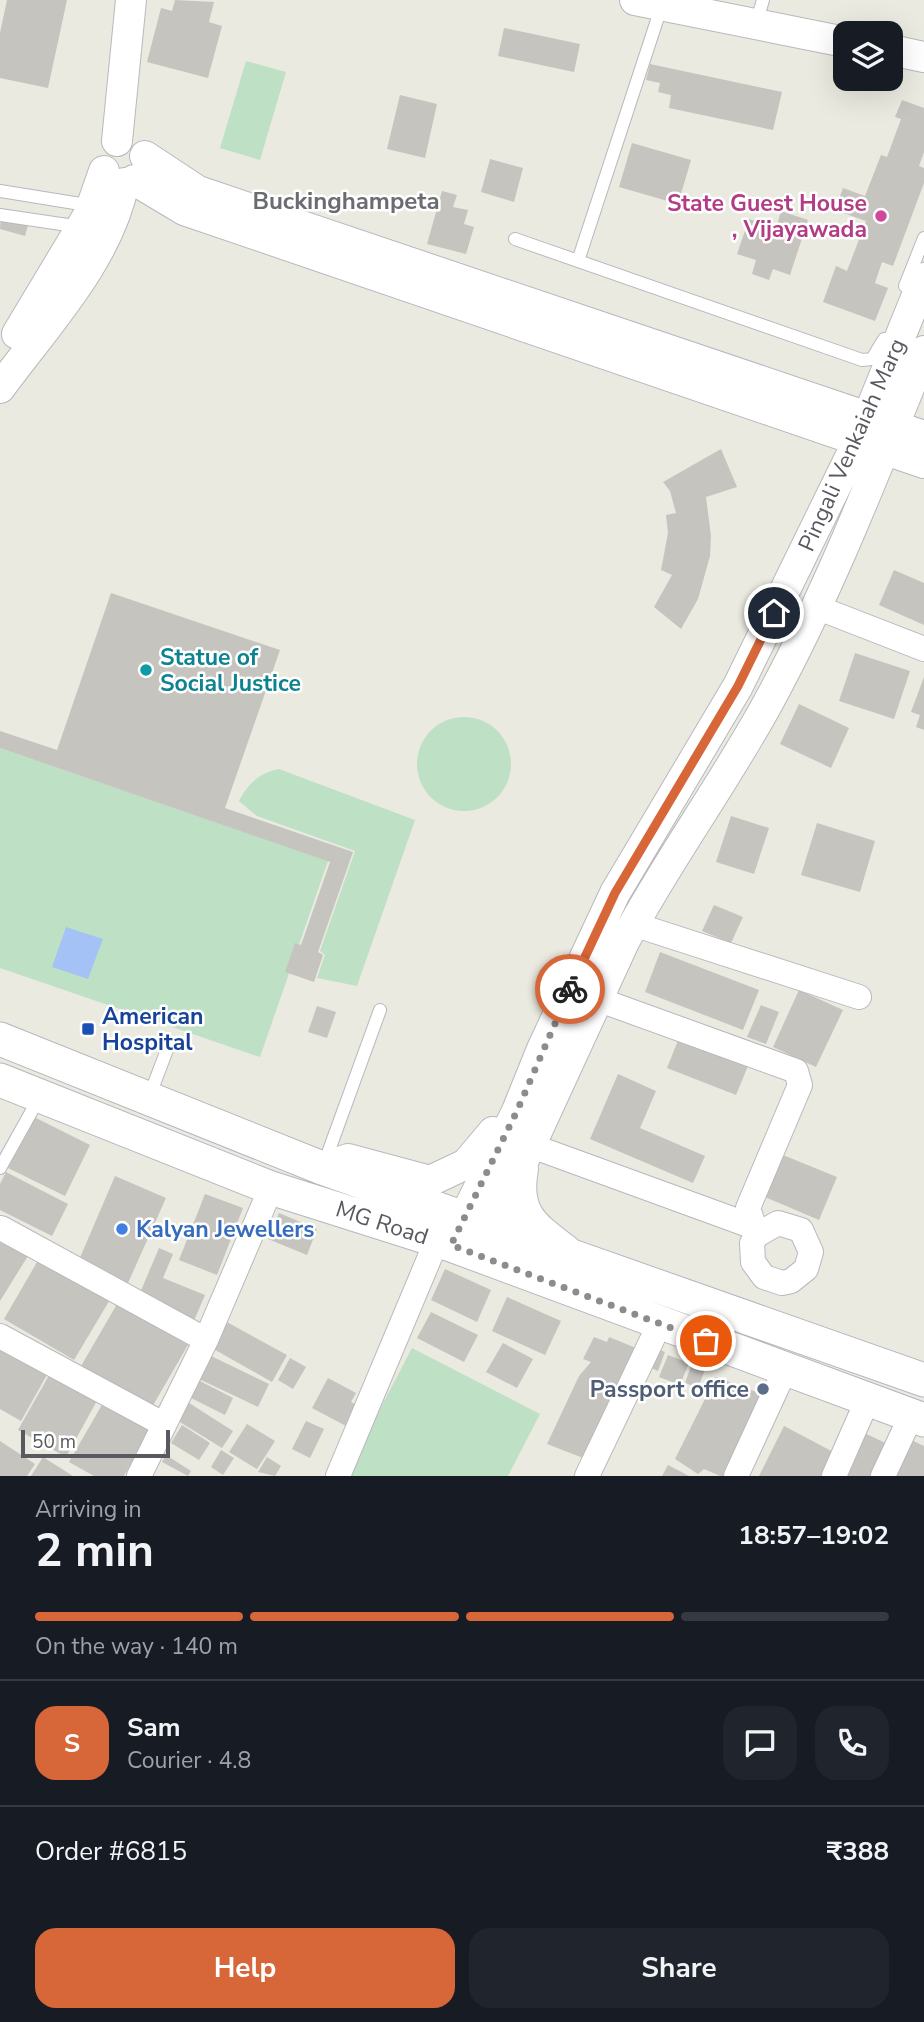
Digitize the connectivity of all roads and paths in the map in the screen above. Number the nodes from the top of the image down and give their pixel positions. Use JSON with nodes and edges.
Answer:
{"nodes":[{"id":1,"x":131,"y":0,"type":"edge"},
{"id":2,"x":648,"y":3,"type":"edge"},
{"id":3,"x":760,"y":12,"type":"edge"},
{"id":4,"x":833,"y":37,"type":"edge"},
{"id":5,"x":903,"y":53,"type":"edge"},
{"id":6,"x":924,"y":57,"type":"edge"},
{"id":7,"x":127,"y":173,"type":"junction"},
{"id":8,"x":0,"y":191,"type":"edge"},
{"id":9,"x":0,"y":215,"type":"edge"},
{"id":10,"x":87,"y":216,"type":"junction"},
{"id":11,"x":924,"y":238,"type":"edge"},
{"id":12,"x":515,"y":239,"type":"dead end"},
{"id":13,"x":578,"y":261,"type":"junction"},
{"id":14,"x":924,"y":278,"type":"edge"},
{"id":15,"x":899,"y":302,"type":"dead end"},
{"id":16,"x":888,"y":327,"type":"dead end"},
{"id":17,"x":924,"y":351,"type":"edge"},
{"id":18,"x":0,"y":357,"type":"edge"},
{"id":19,"x":0,"y":388,"type":"edge"},
{"id":20,"x":876,"y":434,"type":"junction"},
{"id":21,"x":924,"y":436,"type":"edge"},
{"id":22,"x":924,"y":463,"type":"edge"},
{"id":23,"x":816,"y":607,"type":"junction"},
{"id":24,"x":924,"y":649,"type":"edge"},
{"id":25,"x":677,"y":786,"type":"junction"},
{"id":26,"x":707,"y":809,"type":"junction"},
{"id":27,"x":633,"y":924,"type":"junction"},
{"id":28,"x":859,"y":998,"type":"dead end"},
{"id":29,"x":597,"y":999,"type":"junction"},
{"id":30,"x":380,"y":1010,"type":"dead end"},
{"id":31,"x":0,"y":1040,"type":"edge"},
{"id":32,"x":170,"y":1041,"type":"dead end"},
{"id":33,"x":0,"y":1080,"type":"edge"},
{"id":34,"x":40,"y":1096,"type":"junction"},
{"id":35,"x":148,"y":1100,"type":"junction"},
{"id":36,"x":517,"y":1111,"type":"junction"},
{"id":37,"x":527,"y":1150,"type":"junction"},
{"id":38,"x":0,"y":1168,"type":"edge"},
{"id":39,"x":322,"y":1168,"type":"junction"},
{"id":40,"x":271,"y":1188,"type":"junction"},
{"id":41,"x":1,"y":1228,"type":"edge"},
{"id":42,"x":464,"y":1238,"type":"junction"},
{"id":43,"x":576,"y":1258,"type":"junction"},
{"id":44,"x":660,"y":1323,"type":"junction"},
{"id":45,"x":0,"y":1336,"type":"edge"},
{"id":46,"x":206,"y":1340,"type":"junction"},
{"id":47,"x":785,"y":1370,"type":"junction"},
{"id":48,"x":924,"y":1380,"type":"edge"},
{"id":49,"x":867,"y":1401,"type":"junction"},
{"id":50,"x":918,"y":1418,"type":"edge"},
{"id":51,"x":163,"y":1424,"type":"junction"},
{"id":52,"x":139,"y":1476,"type":"edge"},
{"id":53,"x":338,"y":1476,"type":"edge"},
{"id":54,"x":587,"y":1476,"type":"edge"},
{"id":55,"x":736,"y":1476,"type":"edge"},
{"id":56,"x":834,"y":1476,"type":"edge"},
{"id":57,"x":883,"y":1476,"type":"edge"}],
"edges":[{"from":1,"to":7,"type":"street"},
{"from":2,"to":3,"type":"street"},
{"from":2,"to":13,"type":"lane"},
{"from":3,"to":4,"type":"street"},
{"from":5,"to":6,"type":"street"},
{"from":7,"to":10,"type":"street"},
{"from":7,"to":19,"type":"street"},
{"from":7,"to":20,"type":"street"},
{"from":8,"to":10,"type":"lane"},
{"from":9,"to":10,"type":"lane"},
{"from":10,"to":18,"type":"street"},
{"from":11,"to":15,"type":"lane"},
{"from":12,"to":13,"type":"lane"},
{"from":13,"to":16,"type":"lane"},
{"from":14,"to":20,"type":"street","name":"Pingali Venkaiah Marg"},
{"from":17,"to":20,"type":"street","name":"Pingali Venkaiah Marg"},
{"from":20,"to":21,"type":"street"},
{"from":20,"to":22,"type":"street"},
{"from":20,"to":23,"type":"street","name":"Pingali Venkaiah Marg"},
{"from":20,"to":25,"type":"street","name":"Pingali Venkaiah Marg"},
{"from":23,"to":24,"type":"street"},
{"from":23,"to":26,"type":"street","name":"Pingali Venkaiah Marg"},
{"from":25,"to":26,"type":"street"},
{"from":25,"to":36,"type":"street","name":"Pingali Venkaiah Marg"},
{"from":26,"to":27,"type":"street","name":"Pingali Venkaiah Marg"},
{"from":27,"to":28,"type":"street"},
{"from":27,"to":29,"type":"street","name":"Pingali Venkaiah Marg"},
{"from":29,"to":37,"type":"street","name":"Pingali Venkaiah Marg"},
{"from":29,"to":37,"type":"street"},
{"from":30,"to":39,"type":"lane"},
{"from":31,"to":35,"type":"main road","name":"MG Road"},
{"from":32,"to":35,"type":"lane"},
{"from":33,"to":34,"type":"main road","name":"MG Road"},
{"from":34,"to":38,"type":"lane"},
{"from":34,"to":40,"type":"main road","name":"MG Road"},
{"from":35,"to":39,"type":"main road","name":"MG Road"},
{"from":36,"to":39,"type":"street"},
{"from":36,"to":42,"type":"street","name":"Pingali Venkaiah Marg"},
{"from":37,"to":42,"type":"street","name":"Pingali Venkaiah Marg"},
{"from":37,"to":43,"type":"street"},
{"from":39,"to":42,"type":"main road","name":"MG Road"},
{"from":40,"to":42,"type":"main road","name":"MG Road"},
{"from":40,"to":46,"type":"street"},
{"from":41,"to":46,"type":"street"},
{"from":42,"to":43,"type":"main road","name":"MG Road"},
{"from":42,"to":44,"type":"main road","name":"MG Road"},
{"from":42,"to":53,"type":"street"},
{"from":43,"to":48,"type":"main road","name":"MG Road"},
{"from":44,"to":47,"type":"main road","name":"MG Road"},
{"from":44,"to":54,"type":"street"},
{"from":45,"to":51,"type":"street"},
{"from":46,"to":51,"type":"street"},
{"from":47,"to":49,"type":"main road","name":"MG Road"},
{"from":47,"to":55,"type":"street"},
{"from":49,"to":50,"type":"main road","name":"MG Road"},
{"from":49,"to":56,"type":"street"},
{"from":50,"to":57,"type":"street"},
{"from":51,"to":52,"type":"street"}]}
